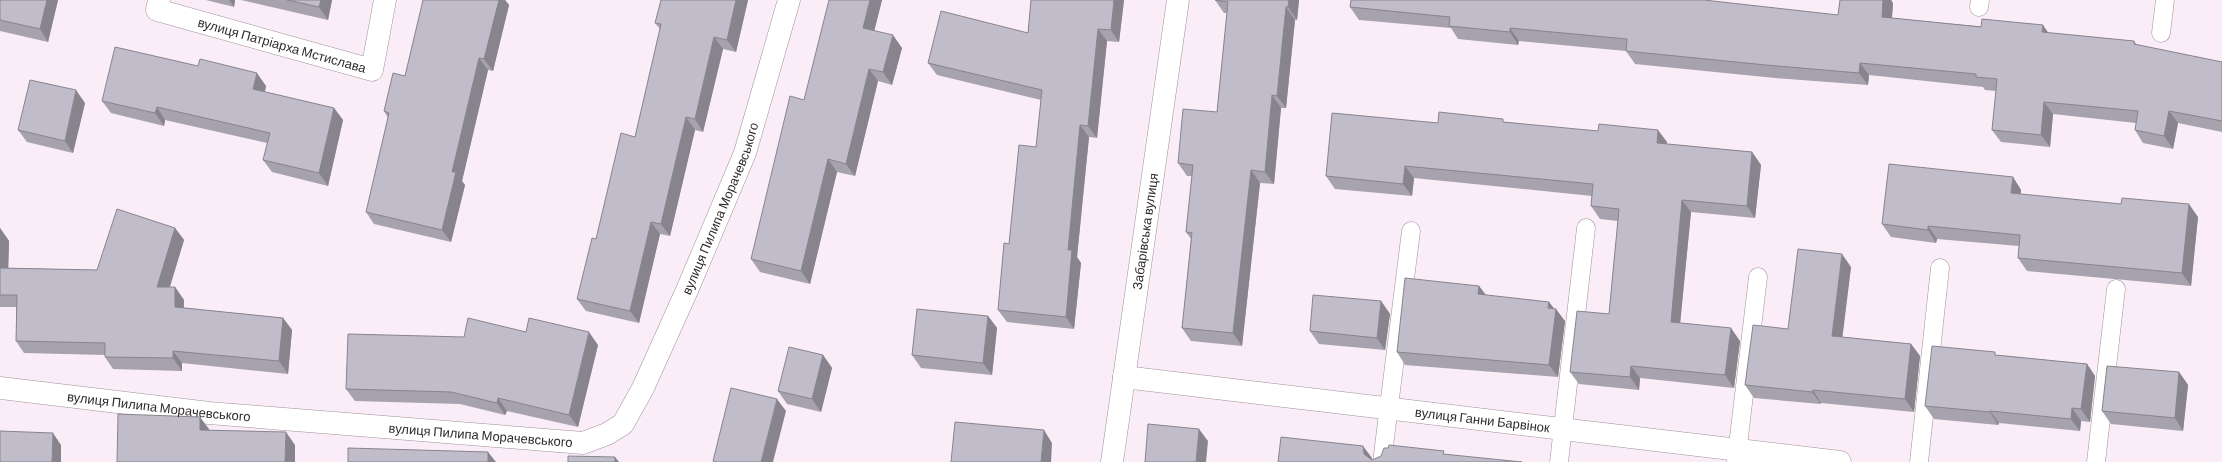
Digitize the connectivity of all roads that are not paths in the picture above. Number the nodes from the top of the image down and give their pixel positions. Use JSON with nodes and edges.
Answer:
{"nodes":[{"id":1,"x":159,"y":0,"type":"edge"},
{"id":2,"x":385,"y":0,"type":"edge"},
{"id":3,"x":789,"y":0,"type":"edge"},
{"id":4,"x":1178,"y":0,"type":"edge"},
{"id":5,"x":2165,"y":0,"type":"edge"},
{"id":6,"x":2161,"y":33,"type":"dead end"},
{"id":7,"x":1586,"y":228,"type":"dead end"},
{"id":8,"x":1411,"y":231,"type":"dead end"},
{"id":9,"x":1940,"y":268,"type":"dead end"},
{"id":10,"x":1758,"y":277,"type":"dead end"},
{"id":11,"x":2116,"y":289,"type":"dead end"},
{"id":12,"x":1124,"y":377,"type":"junction"},
{"id":13,"x":0,"y":388,"type":"edge"},
{"id":14,"x":1389,"y":409,"type":"junction"},
{"id":15,"x":1563,"y":429,"type":"junction"},
{"id":16,"x":1737,"y":456,"type":"edge"},
{"id":17,"x":1112,"y":462,"type":"edge"},
{"id":18,"x":1382,"y":462,"type":"edge"},
{"id":19,"x":1559,"y":462,"type":"edge"},
{"id":20,"x":1840,"y":462,"type":"edge"},
{"id":21,"x":1919,"y":462,"type":"edge"},
{"id":22,"x":2096,"y":462,"type":"edge"}],
"edges":[{"from":1,"to":2,"type":"street","name":"вулиця Патріарха Мстислава"},
{"from":3,"to":13,"type":"street","name":"вулиця Пилипа Морачевського"},
{"from":4,"to":12,"type":"street","name":"Забарівська вулиця"},
{"from":5,"to":6,"type":"lane"},
{"from":7,"to":15,"type":"lane"},
{"from":8,"to":14,"type":"lane"},
{"from":9,"to":21,"type":"lane"},
{"from":10,"to":16,"type":"lane"},
{"from":11,"to":22,"type":"lane"},
{"from":12,"to":14,"type":"street","name":"вулиця Ганни Барвінок"},
{"from":12,"to":17,"type":"street","name":"Забарівська вулиця"},
{"from":14,"to":15,"type":"street","name":"вулиця Ганни Барвінок"},
{"from":14,"to":18,"type":"lane"},
{"from":15,"to":16,"type":"street","name":"вулиця Ганни Барвінок"},
{"from":15,"to":19,"type":"lane"},
{"from":16,"to":20,"type":"street","name":"вулиця Ганни Барвінок"}]}
